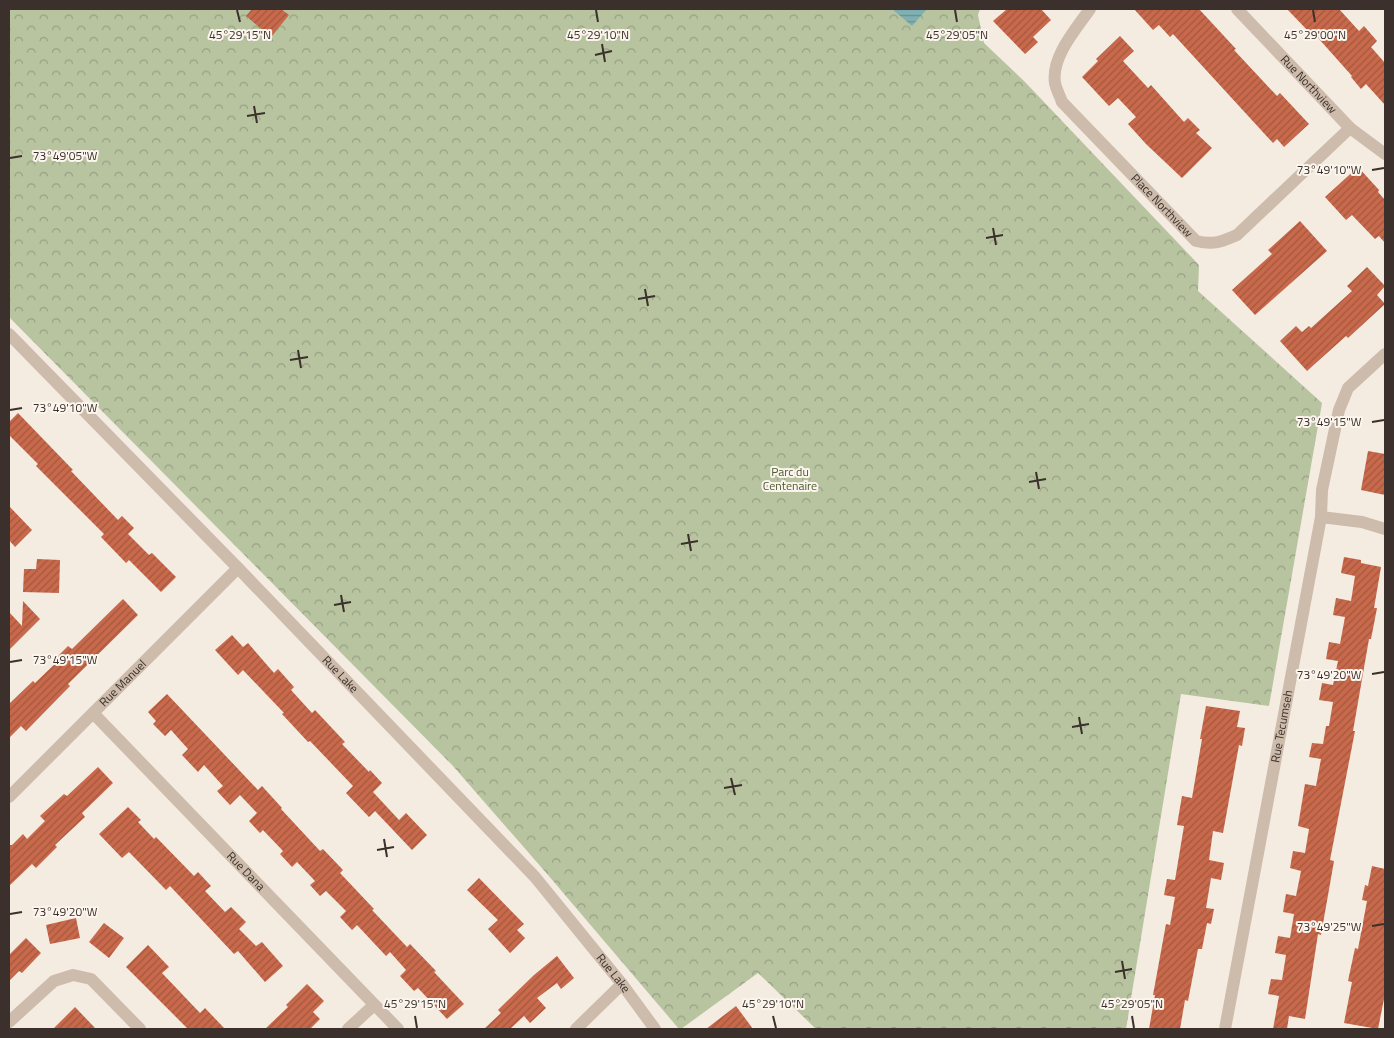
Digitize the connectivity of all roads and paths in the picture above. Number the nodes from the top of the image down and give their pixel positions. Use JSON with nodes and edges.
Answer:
{"nodes":[{"id":1,"x":1090,"y":9,"type":"edge"},
{"id":2,"x":1238,"y":9,"type":"edge"},
{"id":3,"x":1350,"y":128,"type":"junction"},
{"id":4,"x":1385,"y":154,"type":"edge"},
{"id":5,"x":9,"y":334,"type":"edge"},
{"id":6,"x":1385,"y":354,"type":"edge"},
{"id":7,"x":1321,"y":517,"type":"junction"},
{"id":8,"x":1385,"y":529,"type":"edge"},
{"id":9,"x":238,"y":568,"type":"junction"},
{"id":10,"x":93,"y":713,"type":"junction"},
{"id":11,"x":9,"y":797,"type":"edge"},
{"id":12,"x":622,"y":984,"type":"junction"},
{"id":13,"x":374,"y":1005,"type":"junction"},
{"id":14,"x":9,"y":1022,"type":"edge"},
{"id":15,"x":140,"y":1029,"type":"edge"},
{"id":16,"x":348,"y":1029,"type":"edge"},
{"id":17,"x":398,"y":1029,"type":"edge"},
{"id":18,"x":576,"y":1029,"type":"edge"},
{"id":19,"x":655,"y":1029,"type":"edge"},
{"id":20,"x":1225,"y":1029,"type":"edge"}],
"edges":[{"from":1,"to":3,"type":"street","name":"Place Northview"},
{"from":2,"to":3,"type":"street","name":"Rue Northview"},
{"from":3,"to":4,"type":"street","name":"Rue Northview"},
{"from":5,"to":9,"type":"street","name":"Rue Lake"},
{"from":6,"to":7,"type":"street","name":"Rue Tecumseh"},
{"from":7,"to":8,"type":"street"},
{"from":7,"to":20,"type":"street","name":"Rue Tecumseh"},
{"from":9,"to":10,"type":"street","name":"Rue Manuel"},
{"from":9,"to":12,"type":"street","name":"Rue Lake"},
{"from":10,"to":11,"type":"street","name":"Rue Manuel"},
{"from":10,"to":13,"type":"street","name":"Rue Dana"},
{"from":12,"to":18,"type":"street"},
{"from":12,"to":19,"type":"street","name":"Rue Lake"},
{"from":13,"to":16,"type":"street"},
{"from":13,"to":17,"type":"street","name":"Rue Dana"},
{"from":14,"to":15,"type":"street"}]}
